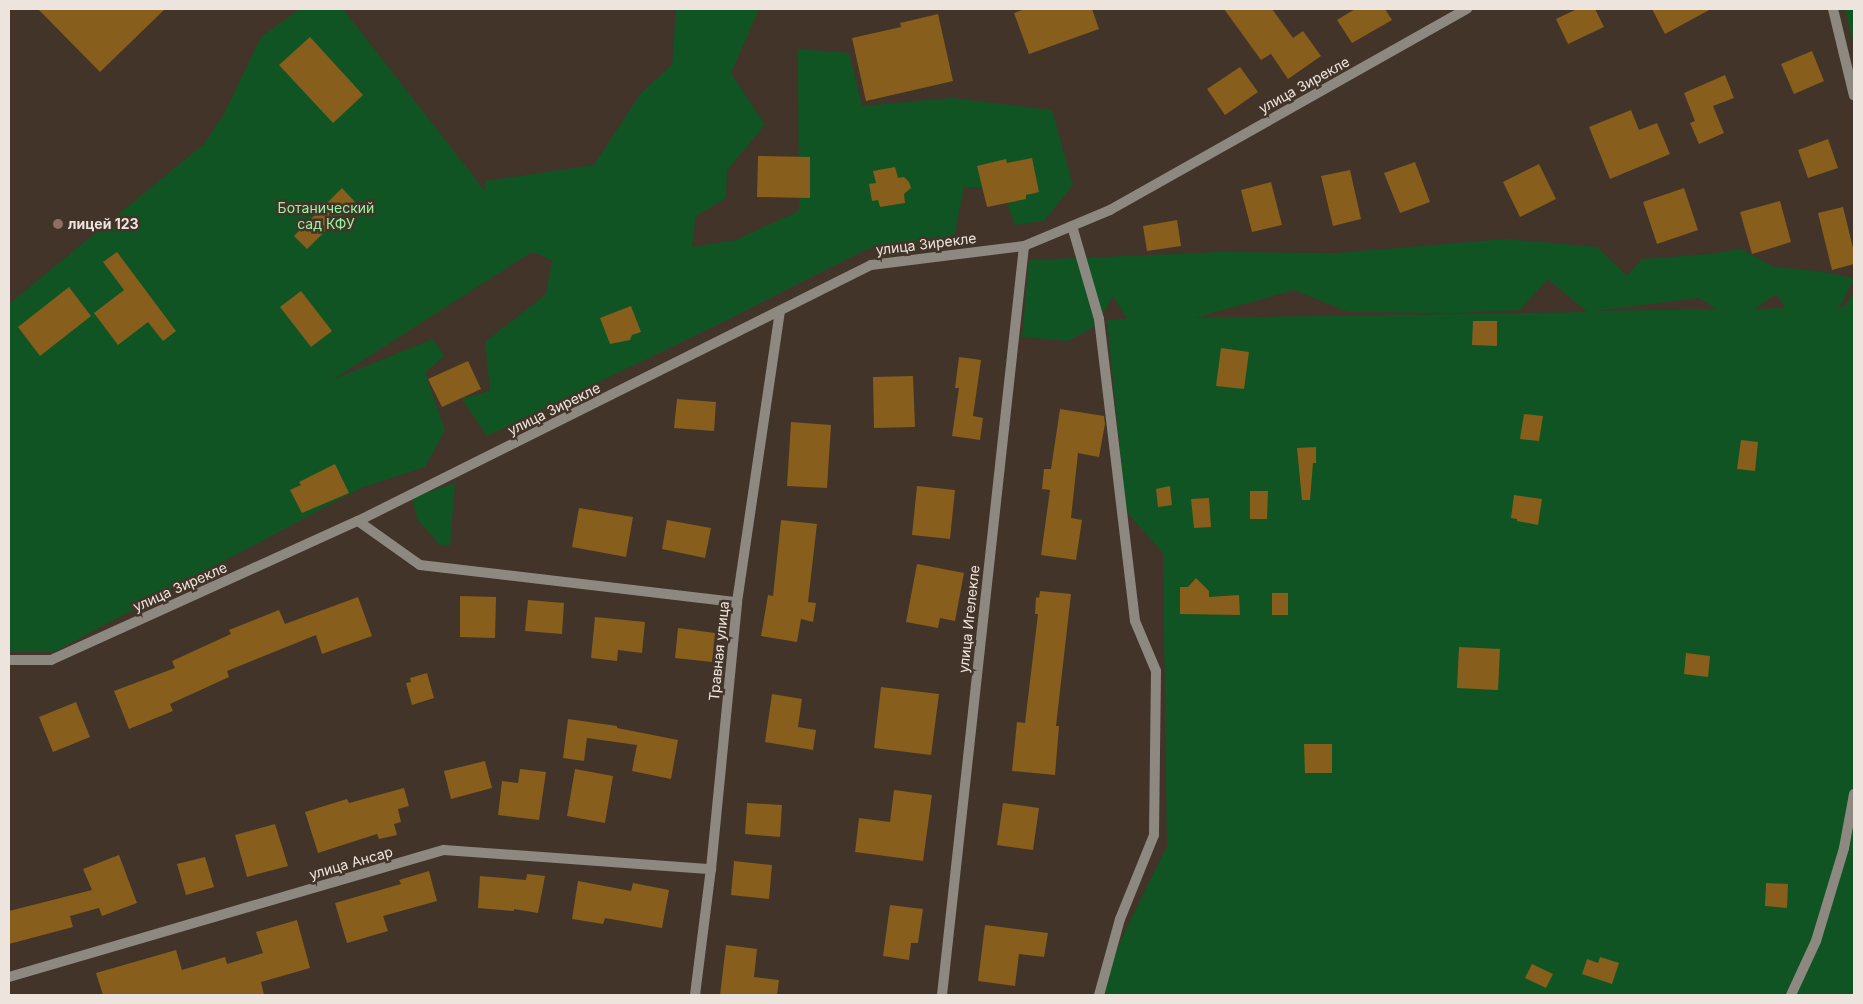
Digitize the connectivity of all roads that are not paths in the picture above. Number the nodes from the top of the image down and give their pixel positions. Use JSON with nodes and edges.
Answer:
{"nodes":[{"id":1,"x":1468,"y":9,"type":"edge"},
{"id":2,"x":1833,"y":9,"type":"edge"},
{"id":3,"x":1854,"y":96,"type":"edge"},
{"id":4,"x":1072,"y":226,"type":"junction"},
{"id":5,"x":1024,"y":246,"type":"junction"},
{"id":6,"x":780,"y":311,"type":"junction"},
{"id":7,"x":358,"y":521,"type":"junction"},
{"id":8,"x":737,"y":602,"type":"junction"},
{"id":9,"x":9,"y":660,"type":"edge"},
{"id":10,"x":1854,"y":794,"type":"edge"},
{"id":11,"x":711,"y":869,"type":"junction"},
{"id":12,"x":9,"y":977,"type":"edge"},
{"id":13,"x":695,"y":995,"type":"edge"},
{"id":14,"x":942,"y":995,"type":"edge"},
{"id":15,"x":1099,"y":995,"type":"edge"},
{"id":16,"x":1791,"y":995,"type":"edge"}],
"edges":[{"from":1,"to":4,"type":"street","name":"улица Зирекле"},
{"from":2,"to":3,"type":"street"},
{"from":4,"to":5,"type":"street","name":"улица Зирекле"},
{"from":4,"to":15,"type":"street"},
{"from":5,"to":6,"type":"street","name":"улица Зирекле"},
{"from":5,"to":14,"type":"street","name":"улица Игелекле"},
{"from":6,"to":7,"type":"street","name":"улица Зирекле"},
{"from":6,"to":8,"type":"street","name":"Травная улица"},
{"from":7,"to":8,"type":"street"},
{"from":7,"to":9,"type":"street","name":"улица Зирекле"},
{"from":8,"to":11,"type":"street","name":"Травная улица"},
{"from":10,"to":16,"type":"street"},
{"from":11,"to":12,"type":"street","name":"улица Ансар"},
{"from":11,"to":13,"type":"street","name":"Травная улица"}]}
